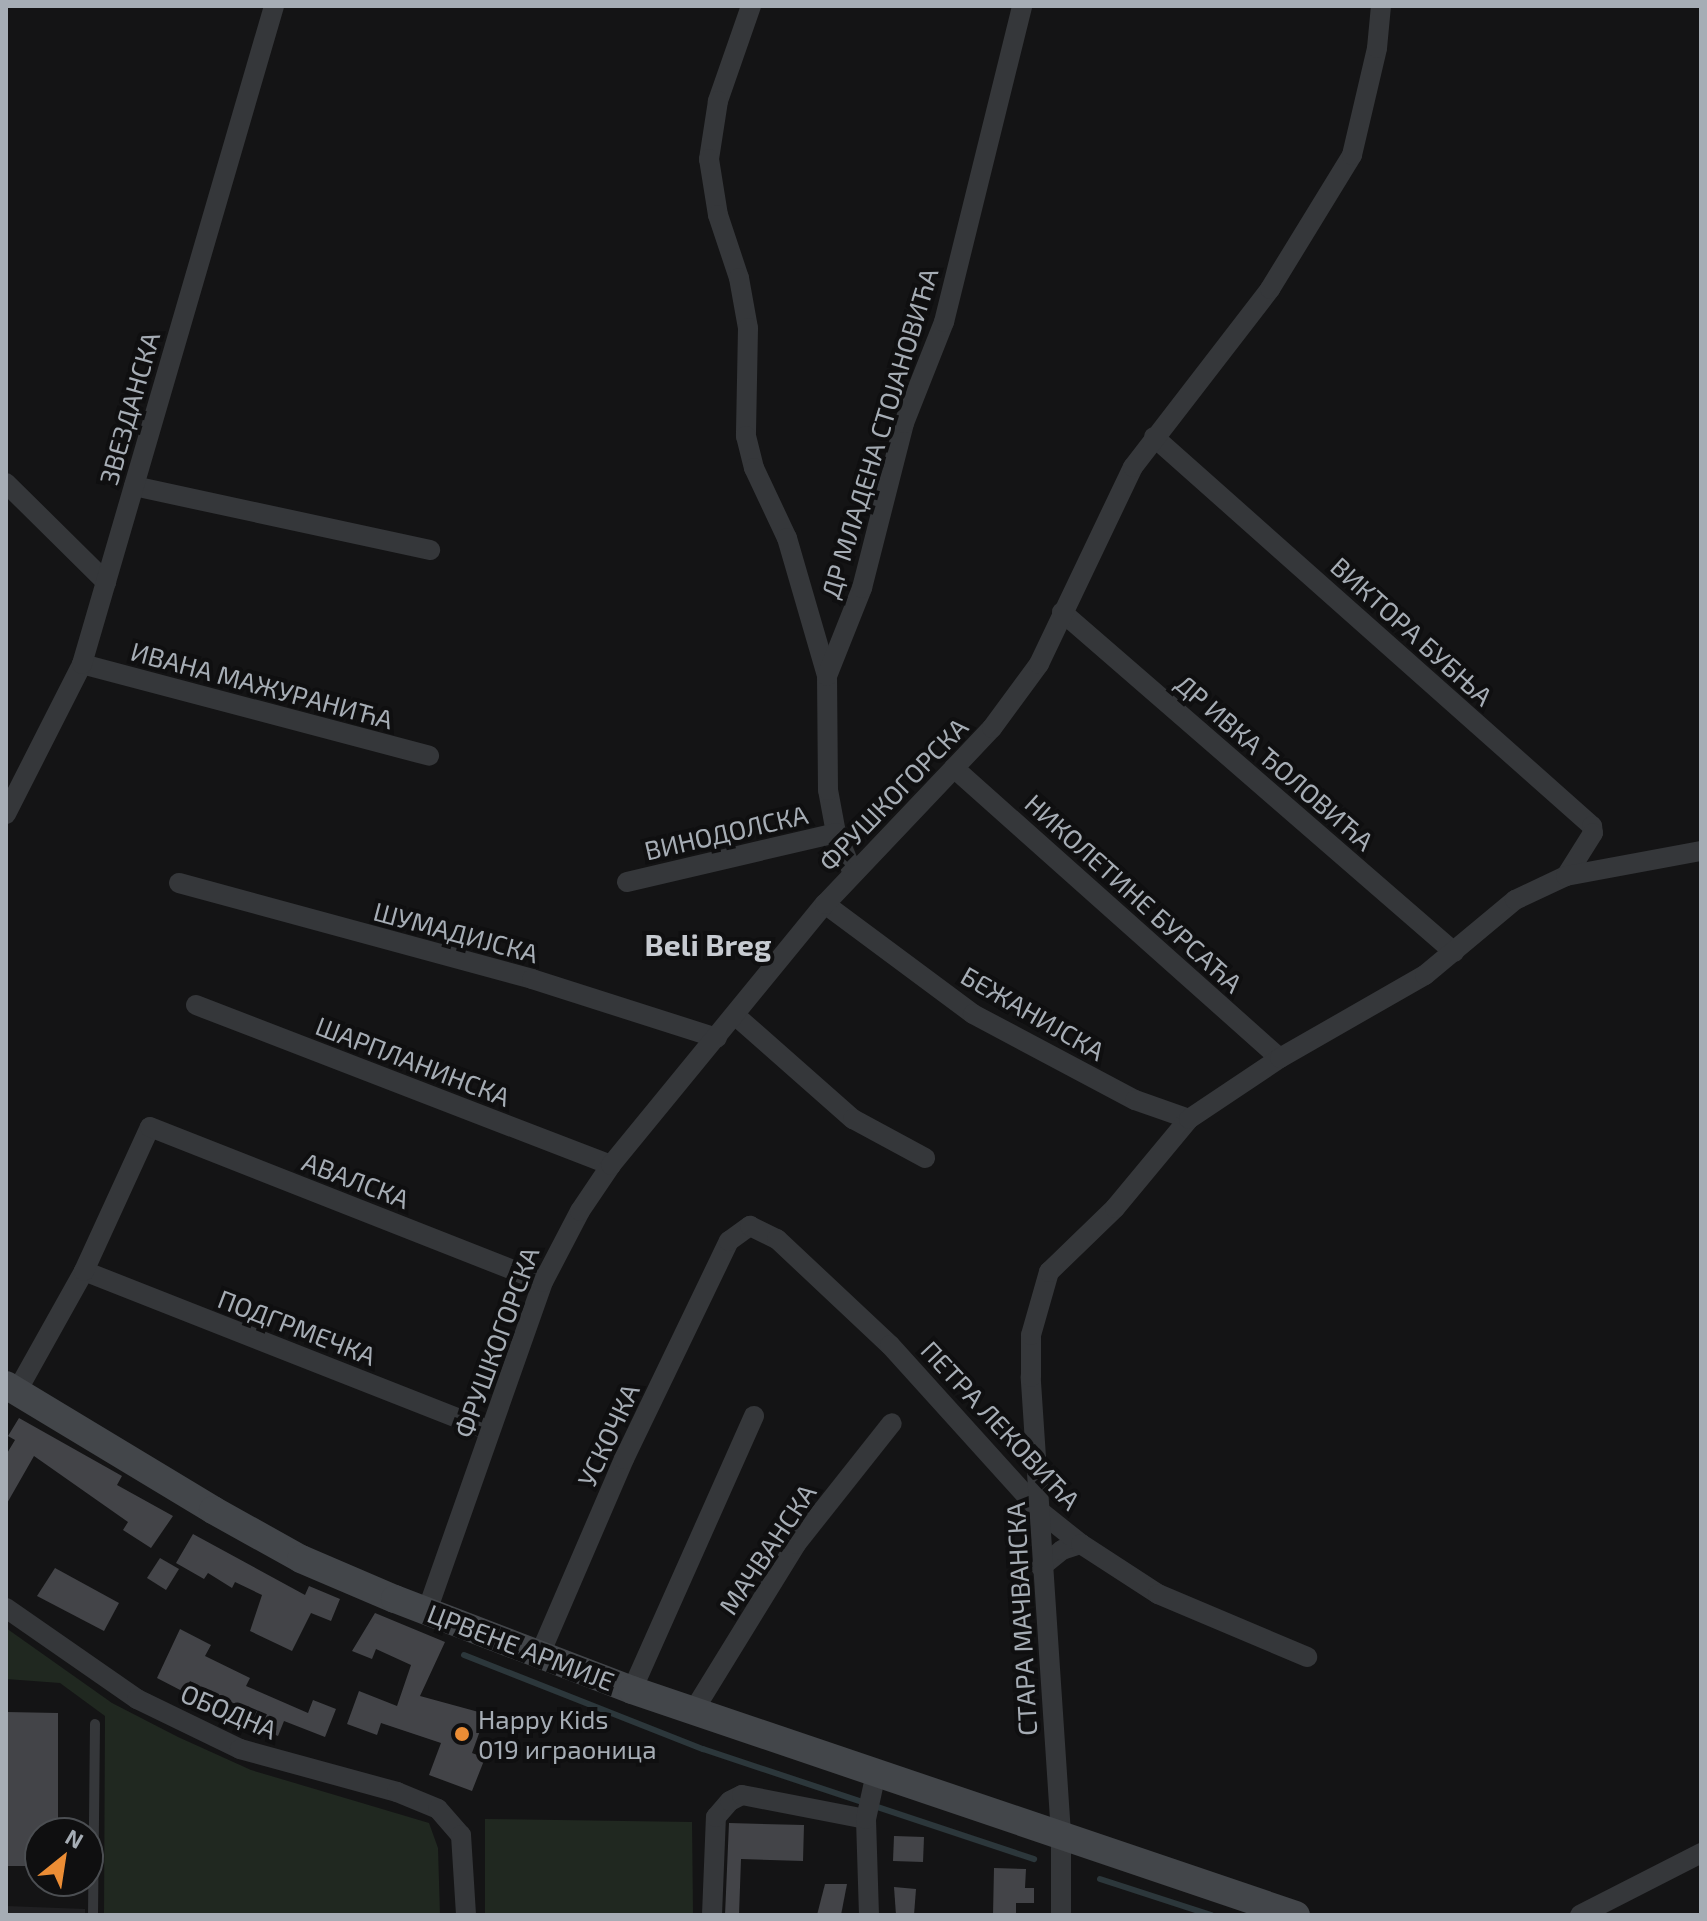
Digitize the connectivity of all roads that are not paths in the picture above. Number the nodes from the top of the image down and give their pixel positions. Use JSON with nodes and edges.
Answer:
{"nodes":[{"id":1,"x":274,"y":6,"type":"edge"},
{"id":2,"x":751,"y":6,"type":"edge"},
{"id":3,"x":1022,"y":6,"type":"edge"},
{"id":4,"x":1381,"y":6,"type":"edge"},
{"id":5,"x":1154,"y":437,"type":"junction"},
{"id":6,"x":6,"y":483,"type":"edge"},
{"id":7,"x":134,"y":486,"type":"junction"},
{"id":8,"x":430,"y":550,"type":"dead end"},
{"id":9,"x":106,"y":582,"type":"junction"},
{"id":10,"x":1062,"y":612,"type":"junction"},
{"id":11,"x":82,"y":664,"type":"junction"},
{"id":12,"x":827,"y":676,"type":"junction"},
{"id":13,"x":429,"y":756,"type":"dead end"},
{"id":14,"x":954,"y":768,"type":"junction"},
{"id":15,"x":12,"y":788,"type":"edge"},
{"id":16,"x":6,"y":814,"type":"edge"},
{"id":17,"x":836,"y":833,"type":"junction"},
{"id":18,"x":1701,"y":851,"type":"edge"},
{"id":19,"x":853,"y":873,"type":"junction"},
{"id":20,"x":1566,"y":876,"type":"junction"},
{"id":21,"x":627,"y":882,"type":"dead end"},
{"id":22,"x":179,"y":883,"type":"dead end"},
{"id":23,"x":825,"y":904,"type":"junction"},
{"id":24,"x":1454,"y":952,"type":"junction"},
{"id":25,"x":196,"y":1005,"type":"dead end"},
{"id":26,"x":736,"y":1016,"type":"junction"},
{"id":27,"x":717,"y":1038,"type":"junction"},
{"id":28,"x":1280,"y":1058,"type":"junction"},
{"id":29,"x":1189,"y":1119,"type":"junction"},
{"id":30,"x":925,"y":1158,"type":"dead end"},
{"id":31,"x":611,"y":1165,"type":"junction"},
{"id":32,"x":729,"y":1241,"type":"joint"},
{"id":33,"x":84,"y":1271,"type":"junction"},
{"id":34,"x":543,"y":1282,"type":"junction"},
{"id":35,"x":12,"y":1388,"type":"edge"},
{"id":36,"x":754,"y":1416,"type":"dead end"},
{"id":37,"x":892,"y":1423,"type":"dead end"},
{"id":38,"x":490,"y":1431,"type":"junction"},
{"id":39,"x":1041,"y":1512,"type":"junction"},
{"id":40,"x":1081,"y":1544,"type":"junction"},
{"id":41,"x":1041,"y":1567,"type":"junction"},
{"id":42,"x":6,"y":1608,"type":"edge"},
{"id":43,"x":427,"y":1611,"type":"junction"},
{"id":44,"x":540,"y":1654,"type":"junction"},
{"id":45,"x":1307,"y":1657,"type":"dead end"},
{"id":46,"x":632,"y":1690,"type":"junction"},
{"id":47,"x":694,"y":1710,"type":"junction"},
{"id":48,"x":95,"y":1724,"type":"dead end"},
{"id":49,"x":876,"y":1773,"type":"junction"},
{"id":50,"x":866,"y":1819,"type":"junction"},
{"id":51,"x":1061,"y":1834,"type":"junction"},
{"id":52,"x":1701,"y":1853,"type":"edge"},
{"id":53,"x":93,"y":1915,"type":"edge"},
{"id":54,"x":466,"y":1915,"type":"edge"},
{"id":55,"x":712,"y":1915,"type":"edge"},
{"id":56,"x":869,"y":1915,"type":"edge"},
{"id":57,"x":1061,"y":1915,"type":"edge"},
{"id":58,"x":1296,"y":1915,"type":"edge"},
{"id":59,"x":1580,"y":1915,"type":"edge"}],
"edges":[{"from":1,"to":7,"type":"street","name":"ЗВЕЗДАНСКА"},
{"from":2,"to":12,"type":"street"},
{"from":3,"to":12,"type":"street","name":"ДР МЛАДЕНА СТОЈАНОВИЋА"},
{"from":4,"to":5,"type":"street","name":"ФРУШКОГОРСКА"},
{"from":5,"to":10,"type":"street","name":"ФРУШКОГОРСКА"},
{"from":5,"to":20,"type":"street","name":"ВИКТОРА БУБЊА"},
{"from":6,"to":9,"type":"street"},
{"from":7,"to":8,"type":"street"},
{"from":7,"to":9,"type":"street","name":"ЗВЕЗДАНСКА"},
{"from":9,"to":11,"type":"street","name":"ЗВЕЗДАНСКА"},
{"from":10,"to":14,"type":"street","name":"ФРУШКОГОРСКА"},
{"from":10,"to":24,"type":"street","name":"ДР ИВКА ЂОЛОВИЋА"},
{"from":11,"to":13,"type":"street","name":"ИВАНА МАЖУРАНИЋА"},
{"from":11,"to":15,"type":"street","name":"ЗВЕЗДАНСКА"},
{"from":12,"to":17,"type":"street","name":"ДР МЛАДЕНА СТОЈАНОВИЋА"},
{"from":14,"to":19,"type":"street","name":"ФРУШКОГОРСКА"},
{"from":14,"to":28,"type":"street","name":"НИКОЛЕТИНЕ БУРСАЋА"},
{"from":15,"to":16,"type":"street","name":"ЗВЕЗДАНСКА"},
{"from":17,"to":19,"type":"street","name":"ДР МЛАДЕНА СТОЈАНОВИЋА"},
{"from":17,"to":21,"type":"street","name":"ВИНОДОЛСКА"},
{"from":18,"to":20,"type":"street"},
{"from":19,"to":23,"type":"street","name":"ФРУШКОГОРСКА"},
{"from":20,"to":24,"type":"street","name":"СТАРА МАЧВАНСКА"},
{"from":22,"to":27,"type":"street","name":"ШУМАДИЈСКА"},
{"from":23,"to":26,"type":"street","name":"ФРУШКОГОРСКА"},
{"from":23,"to":29,"type":"street","name":"БЕЖАНИЈСКА"},
{"from":24,"to":28,"type":"street","name":"СТАРА МАЧВАНСКА"},
{"from":25,"to":31,"type":"street","name":"ШАРПЛАНИНСКА"},
{"from":26,"to":27,"type":"street","name":"ФРУШКОГОРСКА"},
{"from":26,"to":30,"type":"street"},
{"from":27,"to":31,"type":"street","name":"ФРУШКОГОРСКА"},
{"from":28,"to":29,"type":"street","name":"СТАРА МАЧВАНСКА"},
{"from":29,"to":39,"type":"street","name":"СТАРА МАЧВАНСКА"},
{"from":31,"to":34,"type":"street","name":"ФРУШКОГОРСКА"},
{"from":32,"to":39,"type":"street","name":"ПЕТРА ЛЕКОВИЋА"},
{"from":32,"to":44,"type":"street","name":"УСКОЧКА"},
{"from":33,"to":34,"type":"street","name":"АВАЛСКА"},
{"from":33,"to":35,"type":"street"},
{"from":33,"to":38,"type":"street","name":"ПОДГРМЕЧКА"},
{"from":34,"to":38,"type":"street","name":"ФРУШКОГОРСКА"},
{"from":35,"to":43,"type":"main road","name":"ЦРВЕНЕ АРМИЈЕ"},
{"from":36,"to":46,"type":"street"},
{"from":37,"to":47,"type":"street","name":"МАЧВАНСКА"},
{"from":38,"to":43,"type":"street","name":"ФРУШКОГОРСКА"},
{"from":39,"to":40,"type":"street","name":"ПЕТРА ЛЕКОВИЋА"},
{"from":39,"to":41,"type":"street","name":"СТАРА МАЧВАНСКА"},
{"from":40,"to":41,"type":"street"},
{"from":40,"to":45,"type":"street","name":"ПЕТРА ЛЕКОВИЋА"},
{"from":41,"to":51,"type":"street","name":"СТАРА МАЧВАНСКА"},
{"from":42,"to":54,"type":"street","name":"ОБОДНА"},
{"from":43,"to":44,"type":"main road","name":"ЦРВЕНЕ АРМИЈЕ"},
{"from":44,"to":46,"type":"main road","name":"ЦРВЕНЕ АРМИЈЕ"},
{"from":46,"to":47,"type":"main road","name":"ЦРВЕНЕ АРМИЈЕ"},
{"from":47,"to":49,"type":"main road","name":"ЦРВЕНЕ АРМИЈЕ"},
{"from":48,"to":53,"type":"lane"},
{"from":49,"to":50,"type":"street"},
{"from":49,"to":51,"type":"main road","name":"ЦРВЕНЕ АРМИЈЕ"},
{"from":50,"to":55,"type":"street"},
{"from":50,"to":56,"type":"street"},
{"from":51,"to":57,"type":"street","name":"СТАРА МАЧВАНСКА"},
{"from":51,"to":58,"type":"main road","name":"ЦРВЕНЕ АРМИЈЕ"},
{"from":52,"to":59,"type":"street"}]}
